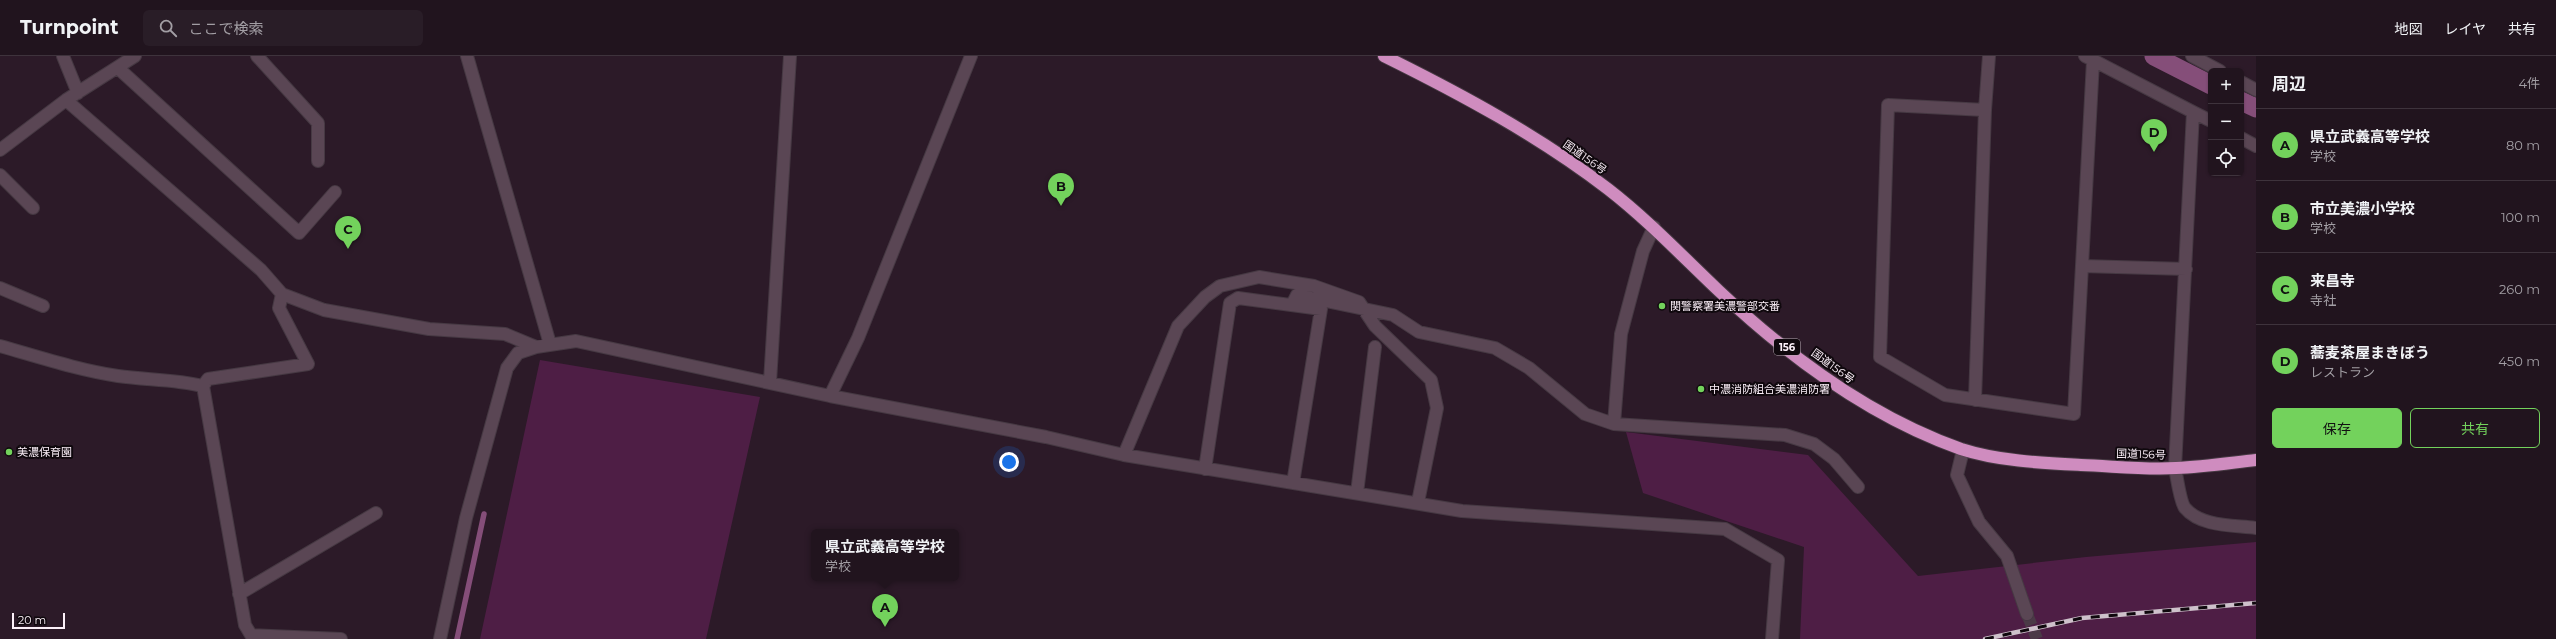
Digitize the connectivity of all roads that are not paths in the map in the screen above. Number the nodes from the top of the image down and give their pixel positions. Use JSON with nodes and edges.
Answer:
{"nodes":[{"id":1,"x":63,"y":56,"type":"edge"},
{"id":2,"x":135,"y":56,"type":"edge"},
{"id":3,"x":257,"y":56,"type":"edge"},
{"id":4,"x":467,"y":56,"type":"edge"},
{"id":5,"x":790,"y":56,"type":"edge"},
{"id":6,"x":971,"y":56,"type":"edge"},
{"id":7,"x":1384,"y":56,"type":"edge"},
{"id":8,"x":1989,"y":56,"type":"edge"},
{"id":9,"x":2192,"y":56,"type":"edge"},
{"id":10,"x":2089,"y":58,"type":"edge"},
{"id":11,"x":118,"y":68,"type":"junction"},
{"id":12,"x":2214,"y":68,"type":"edge"},
{"id":13,"x":2244,"y":84,"type":"edge"},
{"id":14,"x":2256,"y":90,"type":"edge"},
{"id":15,"x":78,"y":93,"type":"junction"},
{"id":16,"x":66,"y":100,"type":"junction"},
{"id":17,"x":1985,"y":110,"type":"junction"},
{"id":18,"x":2193,"y":112,"type":"junction"},
{"id":19,"x":2208,"y":120,"type":"edge"},
{"id":20,"x":2244,"y":140,"type":"edge"},
{"id":21,"x":2256,"y":146,"type":"edge"},
{"id":22,"x":0,"y":150,"type":"edge"},
{"id":23,"x":318,"y":161,"type":"dead end"},
{"id":24,"x":0,"y":175,"type":"edge"},
{"id":25,"x":335,"y":192,"type":"dead end"},
{"id":26,"x":33,"y":208,"type":"dead end"},
{"id":27,"x":1654,"y":227,"type":"junction"},
{"id":28,"x":2082,"y":266,"type":"junction"},
{"id":29,"x":2186,"y":269,"type":"junction"},
{"id":30,"x":0,"y":288,"type":"edge"},
{"id":31,"x":282,"y":294,"type":"junction"},
{"id":32,"x":1292,"y":305,"type":"junction"},
{"id":33,"x":42,"y":306,"type":"dead end"},
{"id":34,"x":1367,"y":310,"type":"junction"},
{"id":35,"x":550,"y":344,"type":"junction"},
{"id":36,"x":0,"y":346,"type":"edge"},
{"id":37,"x":536,"y":347,"type":"junction"},
{"id":38,"x":1375,"y":347,"type":"dead end"},
{"id":39,"x":770,"y":382,"type":"junction"},
{"id":40,"x":203,"y":386,"type":"junction"},
{"id":41,"x":830,"y":396,"type":"junction"},
{"id":42,"x":1975,"y":400,"type":"junction"},
{"id":43,"x":1614,"y":424,"type":"junction"},
{"id":44,"x":1963,"y":450,"type":"junction"},
{"id":45,"x":1124,"y":455,"type":"junction"},
{"id":46,"x":2256,"y":460,"type":"edge"},
{"id":47,"x":2175,"y":468,"type":"junction"},
{"id":48,"x":1205,"y":469,"type":"junction"},
{"id":49,"x":1294,"y":483,"type":"junction"},
{"id":50,"x":1858,"y":487,"type":"dead end"},
{"id":51,"x":1357,"y":493,"type":"junction"},
{"id":52,"x":1418,"y":502,"type":"junction"},
{"id":53,"x":376,"y":514,"type":"dead end"},
{"id":54,"x":2256,"y":528,"type":"edge"},
{"id":55,"x":239,"y":594,"type":"junction"},
{"id":56,"x":2027,"y":614,"type":"tunnel mouth"},
{"id":57,"x":251,"y":637,"type":"edge"},
{"id":58,"x":341,"y":639,"type":"edge"},
{"id":59,"x":440,"y":639,"type":"edge"},
{"id":60,"x":1772,"y":639,"type":"edge"}],
"edges":[{"from":1,"to":15,"type":"street"},
{"from":2,"to":11,"type":"street"},
{"from":3,"to":23,"type":"street"},
{"from":4,"to":35,"type":"street"},
{"from":5,"to":39,"type":"street"},
{"from":6,"to":41,"type":"street"},
{"from":7,"to":27,"type":"highway","name":"国道156号","number":"156"},
{"from":8,"to":17,"type":"street"},
{"from":9,"to":12,"type":"street"},
{"from":10,"to":18,"type":"street"},
{"from":10,"to":28,"type":"street"},
{"from":11,"to":15,"type":"street"},
{"from":11,"to":25,"type":"street"},
{"from":13,"to":14,"type":"street"},
{"from":15,"to":16,"type":"street"},
{"from":16,"to":22,"type":"street"},
{"from":16,"to":31,"type":"street"},
{"from":17,"to":42,"type":"street"},
{"from":17,"to":42,"type":"street"},
{"from":18,"to":19,"type":"street"},
{"from":18,"to":29,"type":"street"},
{"from":20,"to":21,"type":"street"},
{"from":24,"to":26,"type":"street"},
{"from":27,"to":43,"type":"street"},
{"from":27,"to":44,"type":"highway","name":"国道156号","number":"156"},
{"from":28,"to":29,"type":"street"},
{"from":28,"to":42,"type":"street"},
{"from":29,"to":47,"type":"street"},
{"from":30,"to":33,"type":"street"},
{"from":31,"to":37,"type":"street"},
{"from":31,"to":40,"type":"street"},
{"from":32,"to":34,"type":"street"},
{"from":32,"to":48,"type":"street"},
{"from":32,"to":49,"type":"street"},
{"from":34,"to":43,"type":"street"},
{"from":34,"to":45,"type":"street"},
{"from":34,"to":52,"type":"street"},
{"from":35,"to":37,"type":"street"},
{"from":35,"to":39,"type":"street"},
{"from":36,"to":40,"type":"street"},
{"from":37,"to":59,"type":"street"},
{"from":38,"to":51,"type":"street"},
{"from":39,"to":41,"type":"street"},
{"from":40,"to":55,"type":"street"},
{"from":41,"to":45,"type":"street"},
{"from":43,"to":50,"type":"street"},
{"from":44,"to":47,"type":"highway","name":"国道156号","number":"156"},
{"from":44,"to":56,"type":"street"},
{"from":45,"to":48,"type":"street"},
{"from":46,"to":47,"type":"highway","name":"国道156号","number":"156"},
{"from":47,"to":54,"type":"street"},
{"from":48,"to":49,"type":"street"},
{"from":49,"to":51,"type":"street"},
{"from":51,"to":52,"type":"street"},
{"from":52,"to":60,"type":"street"},
{"from":53,"to":55,"type":"street"},
{"from":55,"to":57,"type":"street"},
{"from":57,"to":58,"type":"street"}]}
